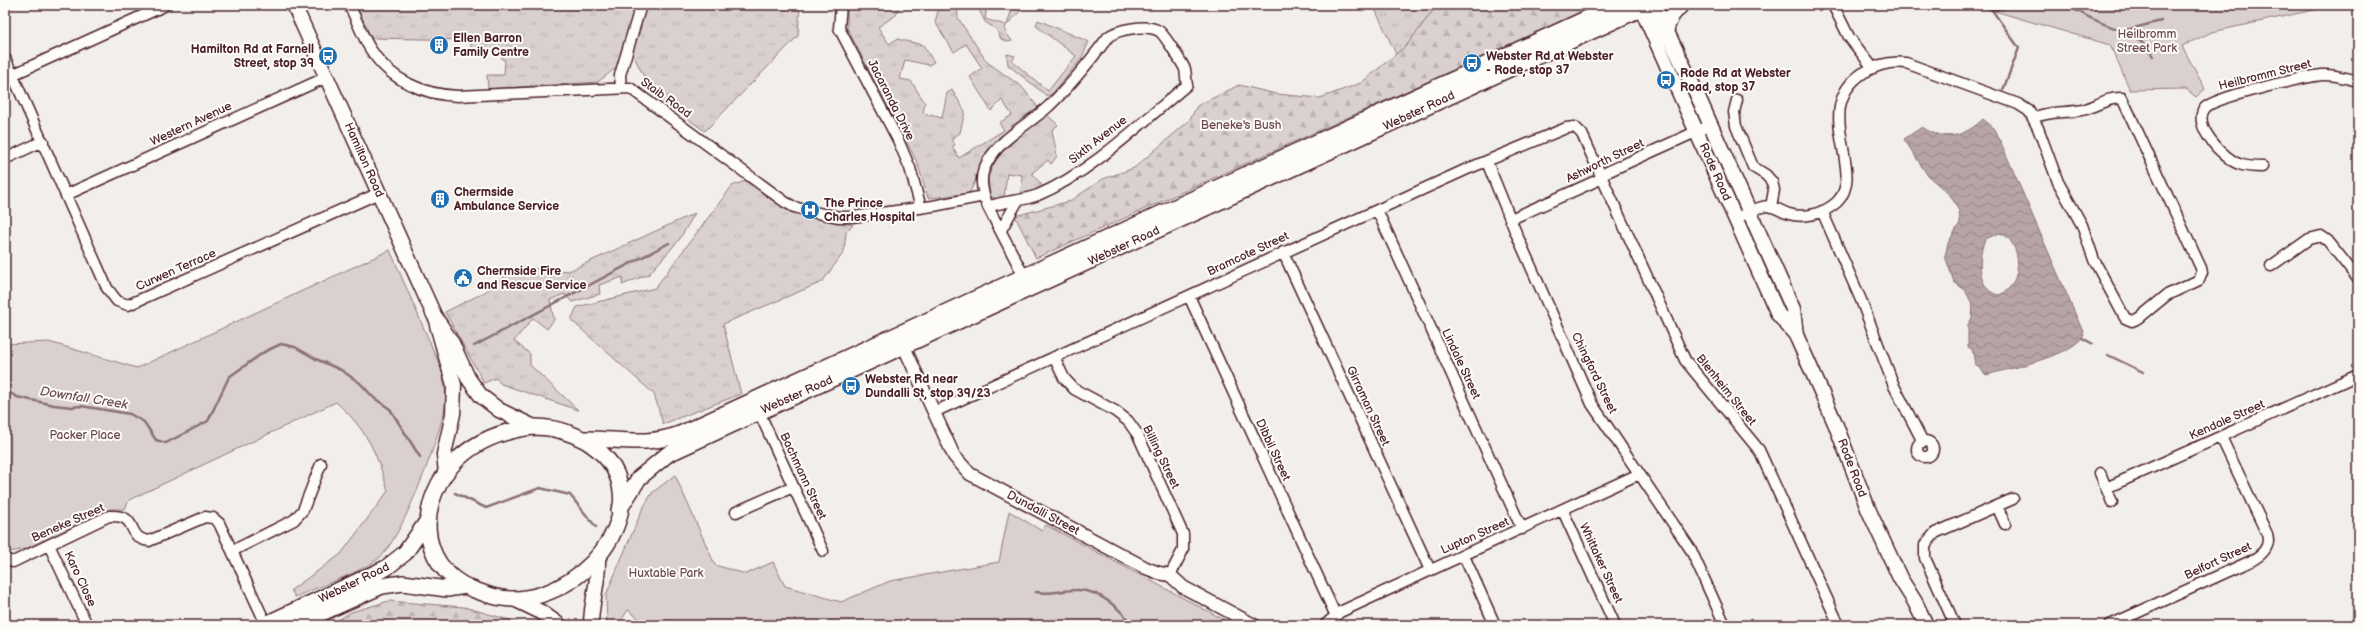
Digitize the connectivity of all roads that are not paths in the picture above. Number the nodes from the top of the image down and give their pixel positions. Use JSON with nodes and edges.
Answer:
{"nodes":[{"id":1,"x":166,"y":5,"type":"edge"},
{"id":2,"x":294,"y":5,"type":"edge"},
{"id":3,"x":349,"y":5,"type":"edge"},
{"id":4,"x":641,"y":5,"type":"edge"},
{"id":5,"x":840,"y":5,"type":"edge"},
{"id":6,"x":1681,"y":5,"type":"edge"},
{"id":7,"x":1833,"y":5,"type":"edge"},
{"id":8,"x":1614,"y":6,"type":"edge"},
{"id":9,"x":1646,"y":6,"type":"edge"},
{"id":10,"x":1666,"y":28,"type":"junction"},
{"id":11,"x":5,"y":58,"type":"edge"},
{"id":12,"x":1873,"y":68,"type":"junction"},
{"id":13,"x":12,"y":75,"type":"junction"},
{"id":14,"x":327,"y":77,"type":"junction"},
{"id":15,"x":2358,"y":81,"type":"edge"},
{"id":16,"x":621,"y":87,"type":"junction"},
{"id":17,"x":1737,"y":100,"type":"dead end"},
{"id":18,"x":2033,"y":118,"type":"junction"},
{"id":19,"x":1711,"y":125,"type":"junction"},
{"id":20,"x":1575,"y":127,"type":"joint"},
{"id":21,"x":1697,"y":131,"type":"junction"},
{"id":22,"x":42,"y":141,"type":"junction"},
{"id":23,"x":5,"y":159,"type":"edge"},
{"id":24,"x":1487,"y":162,"type":"junction"},
{"id":25,"x":2263,"y":167,"type":"dead end"},
{"id":26,"x":1603,"y":176,"type":"junction"},
{"id":27,"x":379,"y":192,"type":"junction"},
{"id":28,"x":66,"y":195,"type":"junction"},
{"id":29,"x":984,"y":196,"type":"junction"},
{"id":30,"x":1017,"y":202,"type":"junction"},
{"id":31,"x":988,"y":207,"type":"junction"},
{"id":32,"x":1771,"y":207,"type":"junction"},
{"id":33,"x":921,"y":208,"type":"junction"},
{"id":34,"x":1377,"y":210,"type":"junction"},
{"id":35,"x":1822,"y":211,"type":"junction"},
{"id":36,"x":1750,"y":212,"type":"junction"},
{"id":37,"x":1736,"y":218,"type":"junction"},
{"id":38,"x":1511,"y":219,"type":"junction"},
{"id":39,"x":1001,"y":230,"type":"junction"},
{"id":40,"x":1283,"y":252,"type":"junction"},
{"id":41,"x":2271,"y":266,"type":"dead end"},
{"id":42,"x":1024,"y":275,"type":"junction"},
{"id":43,"x":2358,"y":279,"type":"edge"},
{"id":44,"x":1031,"y":289,"type":"junction"},
{"id":45,"x":1188,"y":296,"type":"junction"},
{"id":46,"x":434,"y":315,"type":"junction"},
{"id":47,"x":1796,"y":335,"type":"junction"},
{"id":48,"x":901,"y":341,"type":"junction"},
{"id":49,"x":1054,"y":357,"type":"junction"},
{"id":50,"x":2358,"y":375,"type":"edge"},
{"id":51,"x":759,"y":412,"type":"junction"},
{"id":52,"x":934,"y":412,"type":"junction"},
{"id":53,"x":534,"y":427,"type":"junction"},
{"id":54,"x":2221,"y":437,"type":"junction"},
{"id":55,"x":582,"y":439,"type":"junction"},
{"id":56,"x":1923,"y":442,"type":"dead end"},
{"id":57,"x":321,"y":464,"type":"dead end"},
{"id":58,"x":446,"y":473,"type":"junction"},
{"id":59,"x":2100,"y":473,"type":"dead end"},
{"id":60,"x":1639,"y":474,"type":"junction"},
{"id":61,"x":793,"y":487,"type":"junction"},
{"id":62,"x":2106,"y":488,"type":"junction"},
{"id":63,"x":2013,"y":499,"type":"dead end"},
{"id":64,"x":2112,"y":502,"type":"dead end"},
{"id":65,"x":1997,"y":506,"type":"junction"},
{"id":66,"x":619,"y":510,"type":"junction"},
{"id":67,"x":1563,"y":511,"type":"junction"},
{"id":68,"x":736,"y":512,"type":"dead end"},
{"id":69,"x":428,"y":520,"type":"junction"},
{"id":70,"x":2005,"y":524,"type":"dead end"},
{"id":71,"x":1522,"y":529,"type":"junction"},
{"id":72,"x":49,"y":545,"type":"junction"},
{"id":73,"x":232,"y":551,"type":"junction"},
{"id":74,"x":823,"y":551,"type":"dead end"},
{"id":75,"x":1464,"y":556,"type":"junction"},
{"id":76,"x":598,"y":559,"type":"junction"},
{"id":77,"x":9,"y":560,"type":"edge"},
{"id":78,"x":1430,"y":570,"type":"junction"},
{"id":79,"x":1170,"y":575,"type":"junction"},
{"id":80,"x":1900,"y":578,"type":"junction"},
{"id":81,"x":465,"y":586,"type":"junction"},
{"id":82,"x":514,"y":599,"type":"junction"},
{"id":83,"x":1335,"y":614,"type":"junction"},
{"id":84,"x":87,"y":625,"type":"edge"},
{"id":85,"x":265,"y":625,"type":"edge"},
{"id":86,"x":295,"y":625,"type":"edge"},
{"id":87,"x":560,"y":625,"type":"edge"},
{"id":88,"x":591,"y":625,"type":"edge"},
{"id":89,"x":1254,"y":625,"type":"edge"},
{"id":90,"x":1325,"y":625,"type":"edge"},
{"id":91,"x":1495,"y":625,"type":"edge"},
{"id":92,"x":1615,"y":625,"type":"edge"},
{"id":93,"x":1725,"y":625,"type":"edge"},
{"id":94,"x":1839,"y":625,"type":"edge"},
{"id":95,"x":1916,"y":625,"type":"edge"},
{"id":96,"x":1926,"y":625,"type":"edge"},
{"id":97,"x":1955,"y":625,"type":"edge"},
{"id":98,"x":2110,"y":625,"type":"edge"}],
"edges":[{"from":1,"to":13,"type":"street"},
{"from":2,"to":14,"type":"main road","name":"Hamilton Road"},
{"from":3,"to":16,"type":"street","name":"Staib Road"},
{"from":4,"to":16,"type":"street"},
{"from":5,"to":33,"type":"street","name":"Jacaranda Drive"},
{"from":6,"to":10,"type":"main road"},
{"from":7,"to":12,"type":"street"},
{"from":8,"to":42,"type":"main road","name":"Webster Road"},
{"from":9,"to":10,"type":"main road","name":"Rode Road"},
{"from":9,"to":21,"type":"main road","name":"Rode Road"},
{"from":9,"to":44,"type":"main road","name":"Webster Road"},
{"from":10,"to":19,"type":"main road","name":"Rode Road"},
{"from":11,"to":13,"type":"street","name":"Curwen Terrace"},
{"from":12,"to":18,"type":"street"},
{"from":12,"to":35,"type":"street"},
{"from":13,"to":22,"type":"street","name":"Curwen Terrace"},
{"from":14,"to":27,"type":"main road","name":"Hamilton Road"},
{"from":14,"to":28,"type":"street","name":"Western Avenue"},
{"from":15,"to":25,"type":"street","name":"Heilbromm Street"},
{"from":16,"to":33,"type":"street","name":"Staib Road"},
{"from":17,"to":32,"type":"street"},
{"from":18,"to":18,"type":"street"},
{"from":19,"to":21,"type":"street","name":"Ashworth Street"},
{"from":19,"to":36,"type":"main road","name":"Rode Road"},
{"from":20,"to":24,"type":"street","name":"Bramcote Street"},
{"from":20,"to":26,"type":"street","name":"Blenheim Street"},
{"from":21,"to":26,"type":"street","name":"Ashworth Street"},
{"from":21,"to":37,"type":"main road","name":"Rode Road"},
{"from":22,"to":23,"type":"street"},
{"from":22,"to":28,"type":"street","name":"Curwen Terrace"},
{"from":24,"to":34,"type":"street","name":"Bramcote Street"},
{"from":24,"to":38,"type":"street","name":"Chingford Street"},
{"from":26,"to":38,"type":"street","name":"Ashworth Street"},
{"from":26,"to":94,"type":"street","name":"Blenheim Street"},
{"from":27,"to":28,"type":"street","name":"Curwen Terrace"},
{"from":27,"to":46,"type":"main road","name":"Hamilton Road"},
{"from":29,"to":30,"type":"street","name":"Sixth Avenue"},
{"from":29,"to":31,"type":"street"},
{"from":29,"to":33,"type":"street","name":"Staib Road"},
{"from":30,"to":31,"type":"street","name":"Sixth Avenue"},
{"from":30,"to":39,"type":"street"},
{"from":31,"to":39,"type":"street"},
{"from":32,"to":35,"type":"street"},
{"from":32,"to":36,"type":"street"},
{"from":34,"to":40,"type":"street","name":"Bramcote Street"},
{"from":34,"to":71,"type":"street","name":"Lindale Street"},
{"from":35,"to":56,"type":"street"},
{"from":36,"to":37,"type":"street"},
{"from":36,"to":47,"type":"main road","name":"Rode Road"},
{"from":37,"to":47,"type":"main road","name":"Rode Road"},
{"from":38,"to":60,"type":"street","name":"Chingford Street"},
{"from":39,"to":42,"type":"street"},
{"from":40,"to":45,"type":"street","name":"Bramcote Street"},
{"from":40,"to":78,"type":"street","name":"Girraman Street"},
{"from":41,"to":43,"type":"street"},
{"from":42,"to":44,"type":"street"},
{"from":42,"to":48,"type":"main road","name":"Webster Road"},
{"from":44,"to":48,"type":"main road","name":"Webster Road"},
{"from":45,"to":49,"type":"street","name":"Bramcote Street"},
{"from":45,"to":83,"type":"street","name":"Dibbil Street"},
{"from":46,"to":53,"type":"main road","name":"Hamilton Road"},
{"from":46,"to":58,"type":"main road","name":"Hamilton Road"},
{"from":47,"to":80,"type":"main road","name":"Rode Road"},
{"from":48,"to":51,"type":"main road","name":"Webster Road"},
{"from":48,"to":52,"type":"street","name":"Dundalli Street"},
{"from":48,"to":55,"type":"main road","name":"Webster Road"},
{"from":49,"to":52,"type":"street","name":"Bramcote Street"},
{"from":49,"to":79,"type":"street","name":"Billing Street"},
{"from":50,"to":54,"type":"street","name":"Kendale Street"},
{"from":51,"to":61,"type":"street","name":"Bachmann Street"},
{"from":51,"to":66,"type":"main road","name":"Webster Road"},
{"from":52,"to":79,"type":"street","name":"Dundalli Street"},
{"from":53,"to":55,"type":"main road"},
{"from":53,"to":58,"type":"main road"},
{"from":54,"to":62,"type":"street","name":"Kendale Street"},
{"from":54,"to":98,"type":"street","name":"Belfort Street"},
{"from":55,"to":66,"type":"main road"},
{"from":57,"to":73,"type":"street"},
{"from":58,"to":69,"type":"main road"},
{"from":59,"to":62,"type":"street"},
{"from":60,"to":67,"type":"street","name":"Lupton Street"},
{"from":60,"to":93,"type":"street","name":"Chingford Street"},
{"from":61,"to":68,"type":"street"},
{"from":61,"to":74,"type":"street","name":"Bachmann Street"},
{"from":62,"to":64,"type":"street"},
{"from":63,"to":65,"type":"street"},
{"from":65,"to":70,"type":"street"},
{"from":65,"to":97,"type":"street"},
{"from":66,"to":76,"type":"main road"},
{"from":67,"to":71,"type":"street","name":"Lupton Street"},
{"from":67,"to":92,"type":"street","name":"Whittaker Street"},
{"from":69,"to":81,"type":"main road"},
{"from":69,"to":85,"type":"main road","name":"Webster Road"},
{"from":71,"to":75,"type":"street","name":"Lupton Street"},
{"from":72,"to":73,"type":"street","name":"Beneke Street"},
{"from":72,"to":77,"type":"street","name":"Beneke Street"},
{"from":72,"to":84,"type":"street","name":"Karo Close"},
{"from":73,"to":85,"type":"street","name":"Beneke Street"},
{"from":75,"to":78,"type":"street","name":"Lupton Street"},
{"from":75,"to":91,"type":"street"},
{"from":76,"to":82,"type":"main road"},
{"from":76,"to":88,"type":"main road"},
{"from":78,"to":83,"type":"street","name":"Lupton Street"},
{"from":79,"to":89,"type":"street","name":"Dundalli Street"},
{"from":80,"to":95,"type":"main road","name":"Rode Road"},
{"from":80,"to":96,"type":"main road","name":"Rode Road"},
{"from":81,"to":82,"type":"main road"},
{"from":81,"to":86,"type":"main road","name":"Webster Road"},
{"from":82,"to":87,"type":"main road"},
{"from":83,"to":90,"type":"street","name":"Lupton Street"}]}
